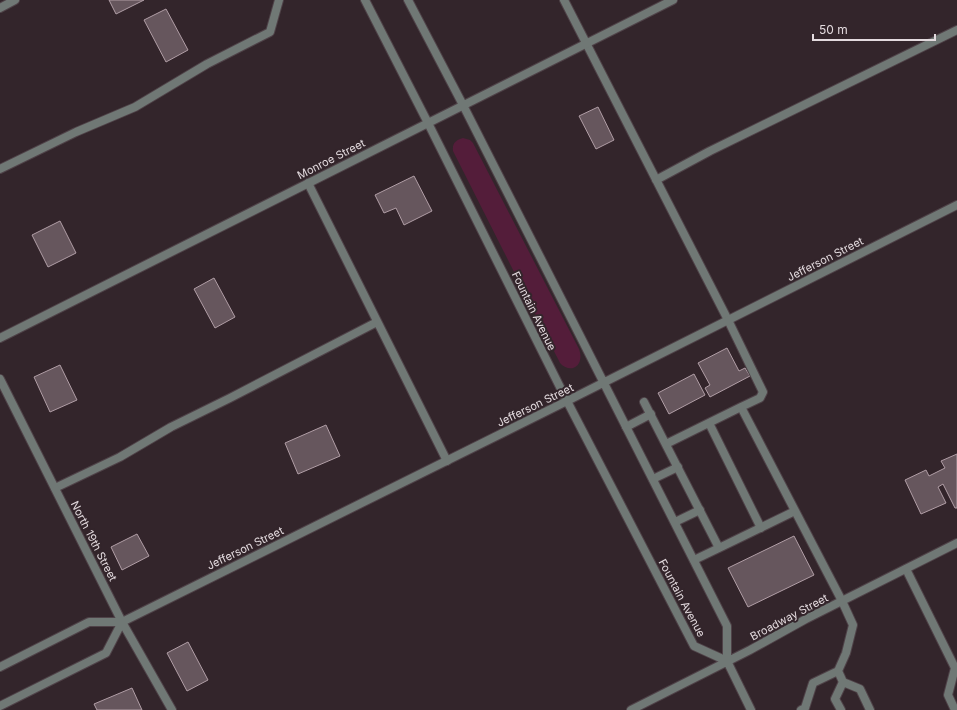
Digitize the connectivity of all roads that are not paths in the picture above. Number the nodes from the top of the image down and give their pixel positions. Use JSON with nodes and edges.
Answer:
{"nodes":[{"id":1,"x":15,"y":0,"type":"edge"},
{"id":2,"x":279,"y":0,"type":"edge"},
{"id":3,"x":365,"y":0,"type":"edge"},
{"id":4,"x":408,"y":0,"type":"edge"},
{"id":5,"x":564,"y":0,"type":"edge"},
{"id":6,"x":673,"y":0,"type":"edge"},
{"id":7,"x":0,"y":8,"type":"edge"},
{"id":8,"x":957,"y":30,"type":"edge"},
{"id":9,"x":586,"y":43,"type":"junction"},
{"id":10,"x":463,"y":106,"type":"junction"},
{"id":11,"x":428,"y":123,"type":"junction"},
{"id":12,"x":0,"y":169,"type":"edge"},
{"id":13,"x":656,"y":180,"type":"junction"},
{"id":14,"x":308,"y":183,"type":"junction"},
{"id":15,"x":957,"y":205,"type":"edge"},
{"id":16,"x":728,"y":320,"type":"junction"},
{"id":17,"x":378,"y":322,"type":"junction"},
{"id":18,"x":0,"y":338,"type":"edge"},
{"id":19,"x":0,"y":379,"type":"edge"},
{"id":20,"x":603,"y":383,"type":"junction"},
{"id":21,"x":567,"y":401,"type":"junction"},
{"id":22,"x":644,"y":402,"type":"dead end"},
{"id":23,"x":741,"y":408,"type":"junction"},
{"id":24,"x":651,"y":414,"type":"junction"},
{"id":25,"x":708,"y":423,"type":"junction"},
{"id":26,"x":626,"y":427,"type":"junction"},
{"id":27,"x":666,"y":444,"type":"junction"},
{"id":28,"x":447,"y":461,"type":"junction"},
{"id":29,"x":678,"y":467,"type":"junction"},
{"id":30,"x":653,"y":479,"type":"junction"},
{"id":31,"x":55,"y":488,"type":"junction"},
{"id":32,"x":700,"y":510,"type":"junction"},
{"id":33,"x":795,"y":511,"type":"junction"},
{"id":34,"x":675,"y":522,"type":"junction"},
{"id":35,"x":762,"y":528,"type":"junction"},
{"id":36,"x":957,"y":543,"type":"edge"},
{"id":37,"x":719,"y":548,"type":"junction"},
{"id":38,"x":694,"y":560,"type":"junction"},
{"id":39,"x":906,"y":569,"type":"junction"},
{"id":40,"x":842,"y":601,"type":"junction"},
{"id":41,"x":122,"y":622,"type":"junction"},
{"id":42,"x":727,"y":661,"type":"junction"},
{"id":43,"x":0,"y":667,"type":"edge"},
{"id":44,"x":956,"y":668,"type":"edge"},
{"id":45,"x":838,"y":671,"type":"junction"},
{"id":46,"x":843,"y":682,"type":"junction"},
{"id":47,"x":0,"y":706,"type":"edge"},
{"id":48,"x":172,"y":710,"type":"edge"},
{"id":49,"x":631,"y":710,"type":"edge"},
{"id":50,"x":751,"y":710,"type":"edge"},
{"id":51,"x":801,"y":710,"type":"edge"},
{"id":52,"x":841,"y":710,"type":"edge"},
{"id":53,"x":870,"y":710,"type":"edge"},
{"id":54,"x":955,"y":710,"type":"edge"}],
"edges":[{"from":1,"to":7,"type":"street"},
{"from":2,"to":12,"type":"street"},
{"from":3,"to":11,"type":"street","name":"Fountain Avenue"},
{"from":4,"to":10,"type":"street"},
{"from":5,"to":9,"type":"street"},
{"from":6,"to":9,"type":"street","name":"Monroe Street"},
{"from":8,"to":13,"type":"street"},
{"from":9,"to":10,"type":"street","name":"Monroe Street"},
{"from":9,"to":13,"type":"street"},
{"from":10,"to":11,"type":"street","name":"Monroe Street"},
{"from":10,"to":20,"type":"street"},
{"from":11,"to":14,"type":"street","name":"Monroe Street"},
{"from":11,"to":21,"type":"street","name":"Fountain Avenue"},
{"from":13,"to":16,"type":"street"},
{"from":14,"to":17,"type":"street"},
{"from":14,"to":18,"type":"street","name":"Monroe Street"},
{"from":15,"to":16,"type":"street","name":"Jefferson Street"},
{"from":16,"to":20,"type":"street","name":"Jefferson Street"},
{"from":16,"to":23,"type":"street"},
{"from":17,"to":28,"type":"street"},
{"from":17,"to":31,"type":"street"},
{"from":19,"to":31,"type":"street","name":"North 19th Street"},
{"from":20,"to":21,"type":"street","name":"Jefferson Street"},
{"from":20,"to":26,"type":"street"},
{"from":21,"to":28,"type":"street","name":"Jefferson Street"},
{"from":21,"to":42,"type":"street","name":"Fountain Avenue"},
{"from":22,"to":24,"type":"street"},
{"from":23,"to":25,"type":"street"},
{"from":23,"to":33,"type":"street"},
{"from":24,"to":26,"type":"street"},
{"from":24,"to":27,"type":"street"},
{"from":25,"to":27,"type":"street"},
{"from":25,"to":35,"type":"street"},
{"from":26,"to":30,"type":"street"},
{"from":27,"to":29,"type":"street"},
{"from":28,"to":41,"type":"street","name":"Jefferson Street"},
{"from":29,"to":30,"type":"street"},
{"from":29,"to":32,"type":"street"},
{"from":30,"to":34,"type":"street"},
{"from":31,"to":41,"type":"street","name":"North 19th Street"},
{"from":32,"to":34,"type":"street"},
{"from":32,"to":37,"type":"street"},
{"from":33,"to":35,"type":"street"},
{"from":33,"to":40,"type":"street"},
{"from":34,"to":38,"type":"street"},
{"from":35,"to":37,"type":"street"},
{"from":36,"to":39,"type":"street","name":"Broadway Street"},
{"from":37,"to":38,"type":"street"},
{"from":38,"to":42,"type":"street"},
{"from":39,"to":40,"type":"street","name":"Broadway Street"},
{"from":39,"to":44,"type":"street"},
{"from":40,"to":42,"type":"street","name":"Broadway Street"},
{"from":40,"to":45,"type":"street"},
{"from":41,"to":43,"type":"street","name":"Jefferson Street"},
{"from":41,"to":47,"type":"street"},
{"from":41,"to":48,"type":"street","name":"North 19th Street"},
{"from":42,"to":49,"type":"street","name":"Broadway Street"},
{"from":42,"to":50,"type":"street"},
{"from":44,"to":54,"type":"street"},
{"from":45,"to":46,"type":"street"},
{"from":45,"to":51,"type":"street"},
{"from":46,"to":52,"type":"street"},
{"from":46,"to":53,"type":"street"}]}
